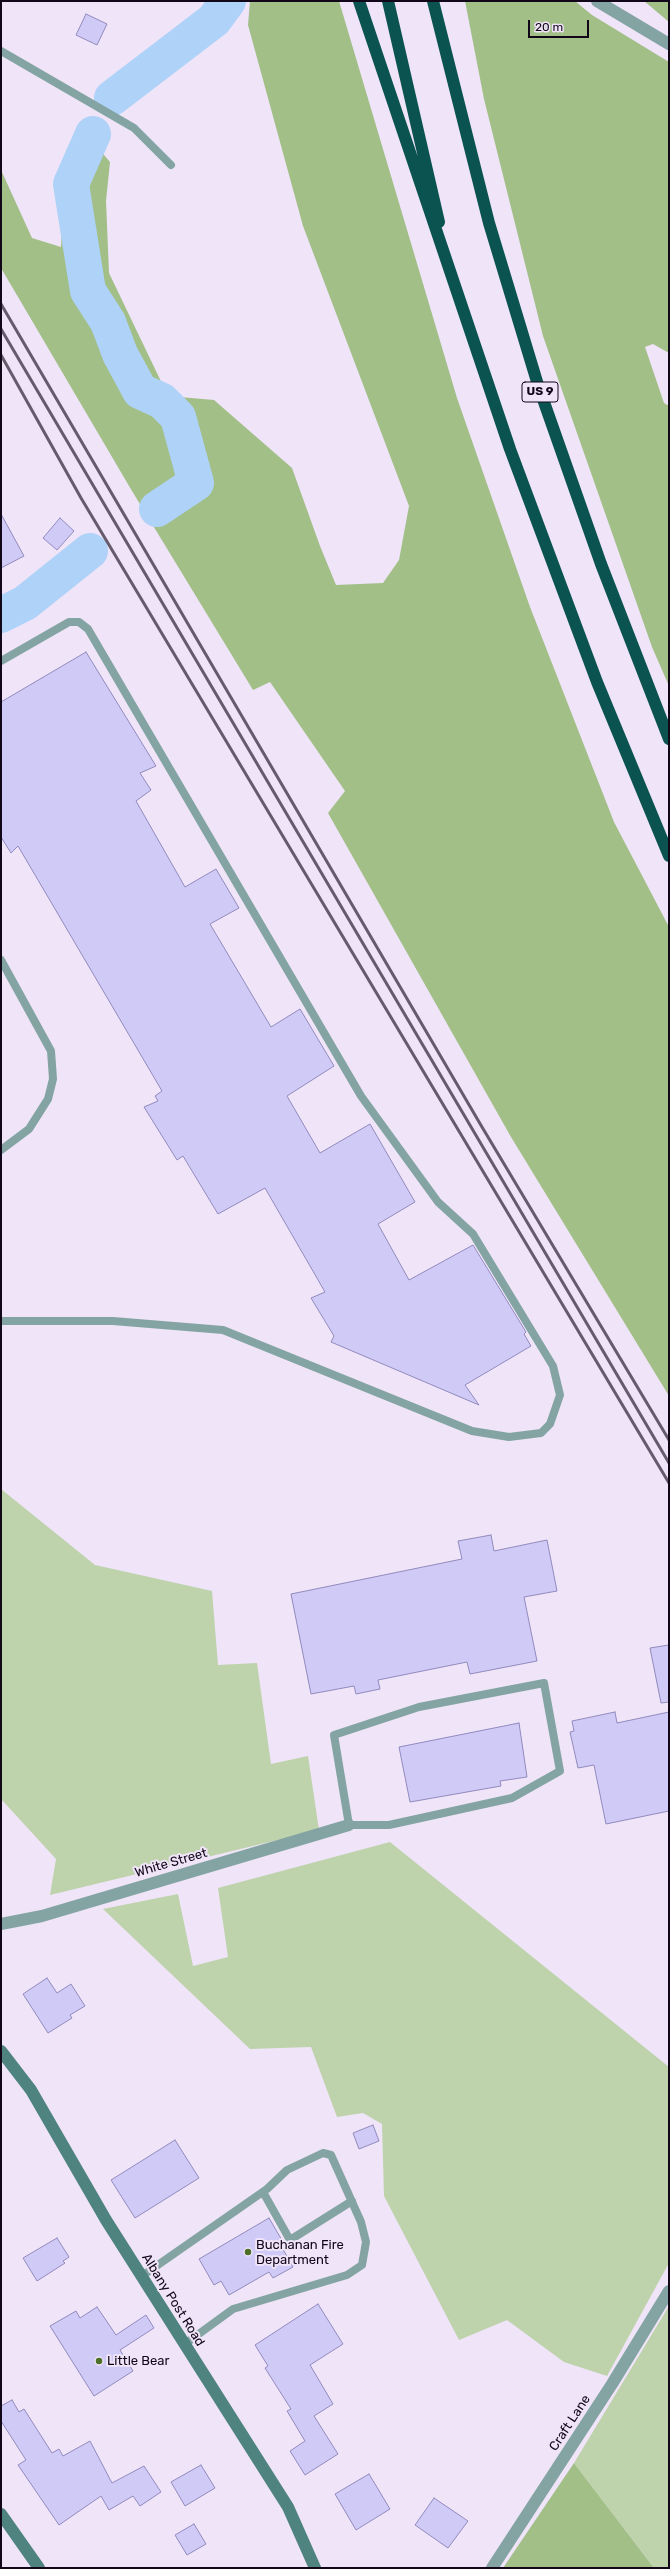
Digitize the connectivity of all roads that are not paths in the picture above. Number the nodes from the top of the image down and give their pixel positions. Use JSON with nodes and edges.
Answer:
{"nodes":[{"id":1,"x":359,"y":1,"type":"edge"},
{"id":2,"x":388,"y":1,"type":"edge"},
{"id":3,"x":433,"y":1,"type":"edge"},
{"id":4,"x":597,"y":1,"type":"edge"},
{"id":5,"x":669,"y":44,"type":"edge"},
{"id":6,"x":1,"y":51,"type":"edge"},
{"id":7,"x":170,"y":165,"type":"dead end"},
{"id":8,"x":454,"y":288,"type":"junction"},
{"id":9,"x":1,"y":662,"type":"edge"},
{"id":10,"x":669,"y":738,"type":"edge"},
{"id":11,"x":669,"y":856,"type":"edge"},
{"id":12,"x":1,"y":960,"type":"edge"},
{"id":13,"x":1,"y":1150,"type":"edge"},
{"id":14,"x":1,"y":1321,"type":"edge"},
{"id":15,"x":349,"y":1825,"type":"junction"},
{"id":16,"x":1,"y":1924,"type":"edge"},
{"id":17,"x":1,"y":2051,"type":"edge"},
{"id":18,"x":263,"y":2192,"type":"junction"},
{"id":19,"x":352,"y":2201,"type":"junction"},
{"id":20,"x":142,"y":2276,"type":"junction"},
{"id":21,"x":669,"y":2291,"type":"edge"},
{"id":22,"x":184,"y":2344,"type":"junction"},
{"id":23,"x":1,"y":2514,"type":"edge"},
{"id":24,"x":39,"y":2568,"type":"edge"},
{"id":25,"x":315,"y":2568,"type":"edge"},
{"id":26,"x":492,"y":2568,"type":"edge"}],
"edges":[{"from":1,"to":8,"type":"highway"},
{"from":2,"to":8,"type":"highway"},
{"from":3,"to":10,"type":"highway","number":"US 9"},
{"from":4,"to":5,"type":"street"},
{"from":6,"to":7,"type":"lane"},
{"from":8,"to":11,"type":"highway"},
{"from":9,"to":14,"type":"lane"},
{"from":12,"to":13,"type":"lane"},
{"from":15,"to":15,"type":"lane"},
{"from":15,"to":16,"type":"street","name":"White Street"},
{"from":17,"to":20,"type":"main road","name":"Albany Post Road"},
{"from":18,"to":19,"type":"lane"},
{"from":18,"to":19,"type":"lane"},
{"from":18,"to":20,"type":"lane"},
{"from":19,"to":22,"type":"lane"},
{"from":20,"to":22,"type":"main road","name":"Albany Post Road"},
{"from":21,"to":26,"type":"street","name":"Craft Lane"},
{"from":22,"to":25,"type":"main road","name":"Albany Post Road"},
{"from":23,"to":24,"type":"main road"}]}
